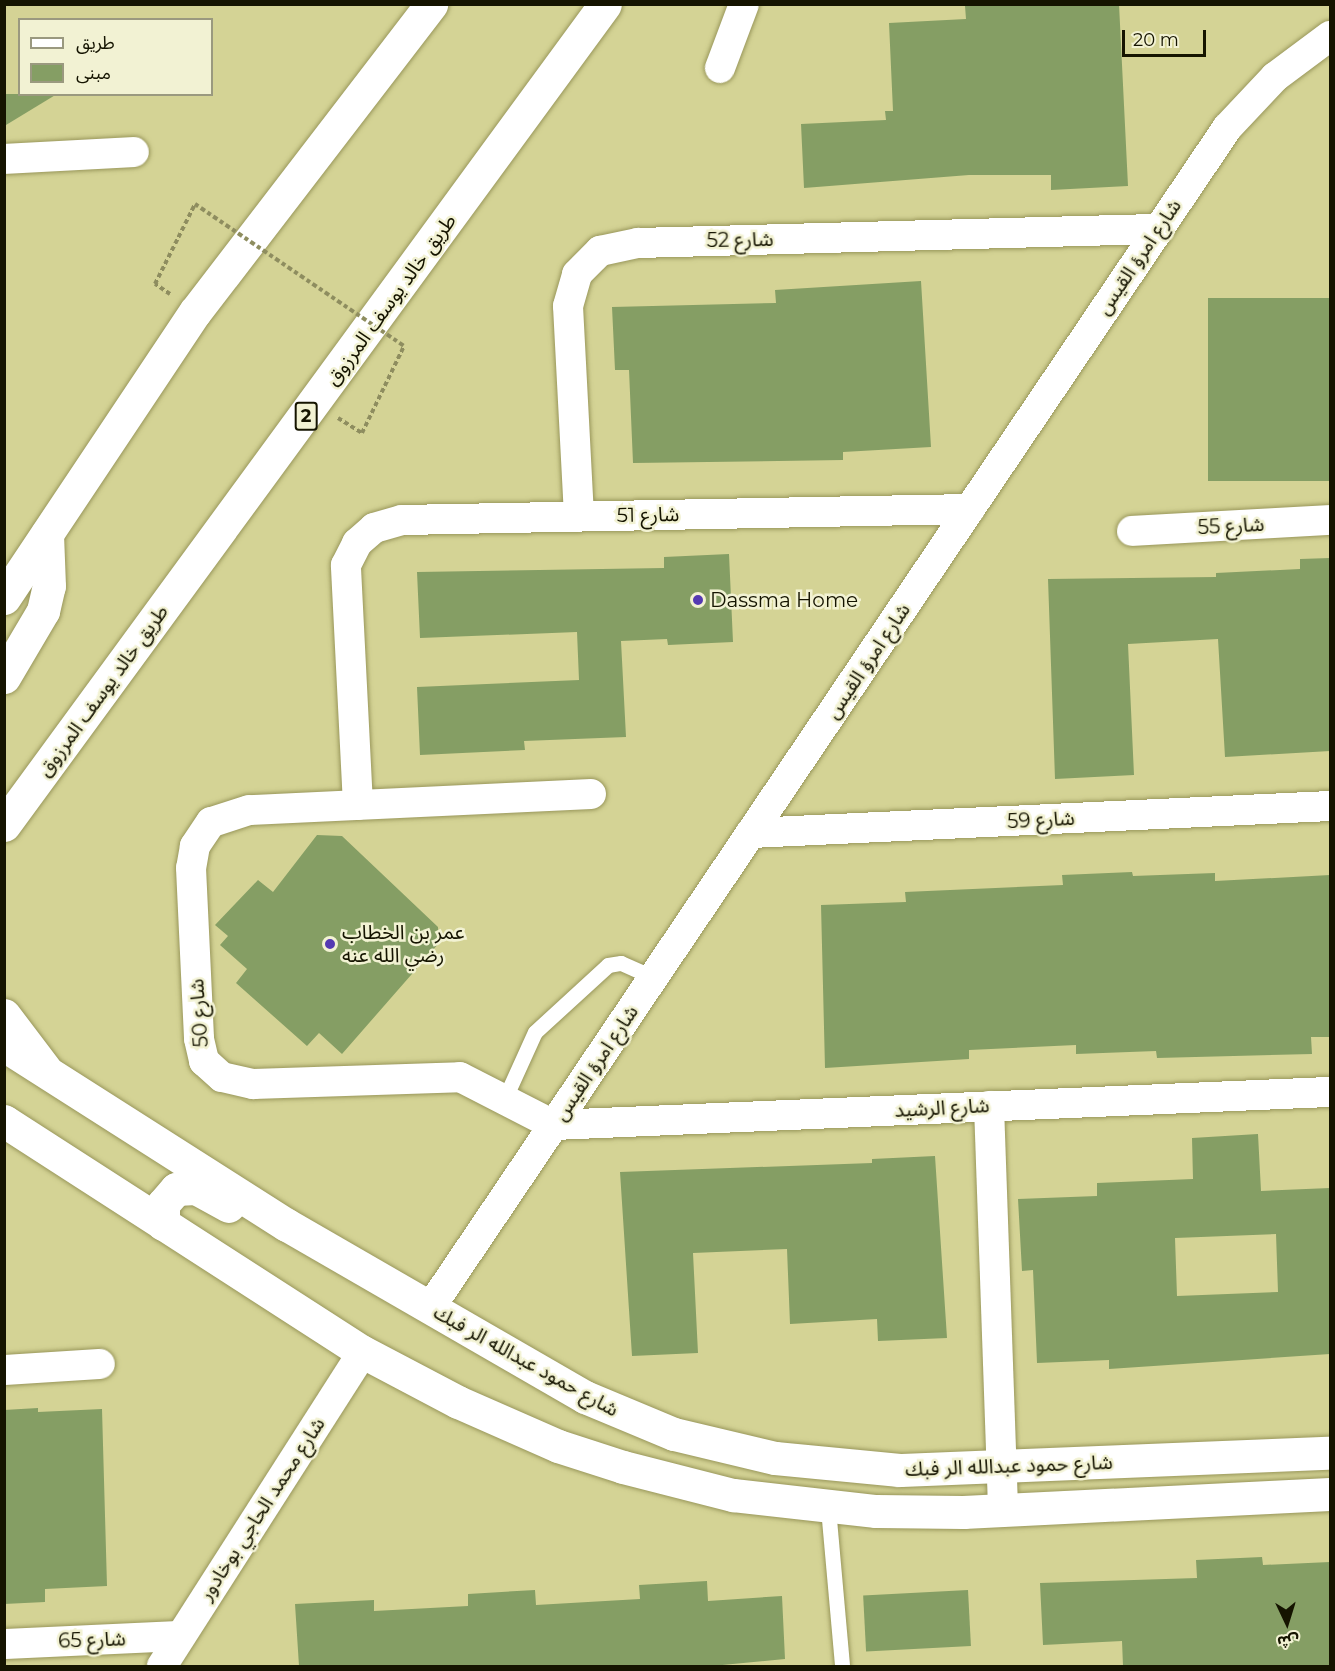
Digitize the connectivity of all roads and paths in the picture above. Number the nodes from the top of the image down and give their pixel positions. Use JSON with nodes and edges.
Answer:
{"nodes":[{"id":1,"x":605,"y":4,"type":"edge"},
{"id":2,"x":744,"y":4,"type":"edge"},
{"id":3,"x":426,"y":9,"type":"edge"},
{"id":4,"x":1330,"y":36,"type":"edge"},
{"id":5,"x":720,"y":68,"type":"dead end"},
{"id":6,"x":134,"y":152,"type":"dead end"},
{"id":7,"x":4,"y":159,"type":"edge"},
{"id":8,"x":1157,"y":230,"type":"junction"},
{"id":9,"x":155,"y":284,"type":"dead end"},
{"id":10,"x":362,"y":433,"type":"dead end"},
{"id":11,"x":970,"y":508,"type":"junction"},
{"id":12,"x":579,"y":516,"type":"junction"},
{"id":13,"x":1330,"y":520,"type":"edge"},
{"id":14,"x":1132,"y":531,"type":"dead end"},
{"id":15,"x":47,"y":534,"type":"junction"},
{"id":16,"x":4,"y":598,"type":"edge"},
{"id":17,"x":4,"y":677,"type":"edge"},
{"id":18,"x":591,"y":794,"type":"dead end"},
{"id":19,"x":358,"y":805,"type":"junction"},
{"id":20,"x":1330,"y":806,"type":"edge"},
{"id":21,"x":4,"y":825,"type":"edge"},
{"id":22,"x":751,"y":833,"type":"junction"},
{"id":23,"x":654,"y":978,"type":"junction"},
{"id":24,"x":4,"y":1015,"type":"edge"},
{"id":25,"x":4,"y":1045,"type":"edge"},
{"id":26,"x":45,"y":1069,"type":"junction"},
{"id":27,"x":1330,"y":1092,"type":"edge"},
{"id":28,"x":505,"y":1098,"type":"junction"},
{"id":29,"x":989,"y":1106,"type":"junction"},
{"id":30,"x":5,"y":1121,"type":"edge"},
{"id":31,"x":554,"y":1125,"type":"junction"},
{"id":32,"x":163,"y":1224,"type":"junction"},
{"id":33,"x":288,"y":1226,"type":"junction"},
{"id":34,"x":430,"y":1308,"type":"junction"},
{"id":35,"x":363,"y":1352,"type":"junction"},
{"id":36,"x":100,"y":1364,"type":"dead end"},
{"id":37,"x":4,"y":1370,"type":"edge"},
{"id":38,"x":585,"y":1397,"type":"junction"},
{"id":39,"x":558,"y":1446,"type":"junction"},
{"id":40,"x":1330,"y":1453,"type":"edge"},
{"id":41,"x":1001,"y":1467,"type":"junction"},
{"id":42,"x":1330,"y":1494,"type":"edge"},
{"id":43,"x":828,"y":1508,"type":"junction"},
{"id":44,"x":1003,"y":1510,"type":"junction"},
{"id":45,"x":180,"y":1636,"type":"junction"},
{"id":46,"x":4,"y":1644,"type":"edge"},
{"id":47,"x":162,"y":1666,"type":"edge"},
{"id":48,"x":842,"y":1666,"type":"edge"}],
"edges":[{"from":1,"to":21,"type":"street","name":"طريق خالد يوسف المرزوق","number":"2"},
{"from":2,"to":5,"type":"street"},
{"from":3,"to":15,"type":"street"},
{"from":4,"to":8,"type":"street","name":"شارع امرؤ القيس"},
{"from":6,"to":7,"type":"street"},
{"from":8,"to":11,"type":"street","name":"شارع امرؤ القيس"},
{"from":8,"to":12,"type":"street","name":"شارع 52"},
{"from":9,"to":10,"type":"path","bridge":true},
{"from":11,"to":12,"type":"street","name":"شارع 51"},
{"from":11,"to":22,"type":"street","name":"شارع امرؤ القيس"},
{"from":12,"to":19,"type":"street","name":"شارع 51"},
{"from":13,"to":14,"type":"street","name":"شارع 55"},
{"from":15,"to":16,"type":"street"},
{"from":15,"to":17,"type":"street"},
{"from":18,"to":19,"type":"street","name":"شارع 50"},
{"from":19,"to":28,"type":"street","name":"شارع 50"},
{"from":20,"to":22,"type":"street","name":"شارع 59"},
{"from":22,"to":23,"type":"street","name":"شارع امرؤ القيس"},
{"from":23,"to":28,"type":"lane"},
{"from":23,"to":31,"type":"street","name":"شارع امرؤ القيس"},
{"from":24,"to":26,"type":"street"},
{"from":25,"to":26,"type":"street","name":"شارع حمود عبدالله الر فبك"},
{"from":26,"to":33,"type":"street","name":"شارع حمود عبدالله الر فبك"},
{"from":27,"to":29,"type":"street","name":"شارع الرشيد"},
{"from":28,"to":31,"type":"street","name":"شارع 50"},
{"from":29,"to":31,"type":"street","name":"شارع الرشيد"},
{"from":29,"to":41,"type":"street"},
{"from":30,"to":32,"type":"street"},
{"from":31,"to":34,"type":"street","name":"شارع امرؤ القيس"},
{"from":32,"to":33,"type":"street"},
{"from":32,"to":35,"type":"street"},
{"from":33,"to":34,"type":"street","name":"شارع حمود عبدالله الر فبك"},
{"from":34,"to":38,"type":"street","name":"شارع حمود عبدالله الر فبك"},
{"from":35,"to":39,"type":"street"},
{"from":35,"to":45,"type":"street","name":"شارع محمد الحاجي بوخادور"},
{"from":36,"to":37,"type":"street"},
{"from":38,"to":39,"type":"street"},
{"from":38,"to":41,"type":"street","name":"شارع حمود عبدالله الر فبك"},
{"from":39,"to":43,"type":"street"},
{"from":40,"to":41,"type":"street","name":"شارع حمود عبدالله الر فبك"},
{"from":41,"to":44,"type":"street"},
{"from":42,"to":44,"type":"street"},
{"from":43,"to":44,"type":"street"},
{"from":43,"to":48,"type":"lane"},
{"from":45,"to":46,"type":"street","name":"شارع 65"},
{"from":45,"to":47,"type":"street","name":"شارع محمد الحاجي بوخادور"}]}
